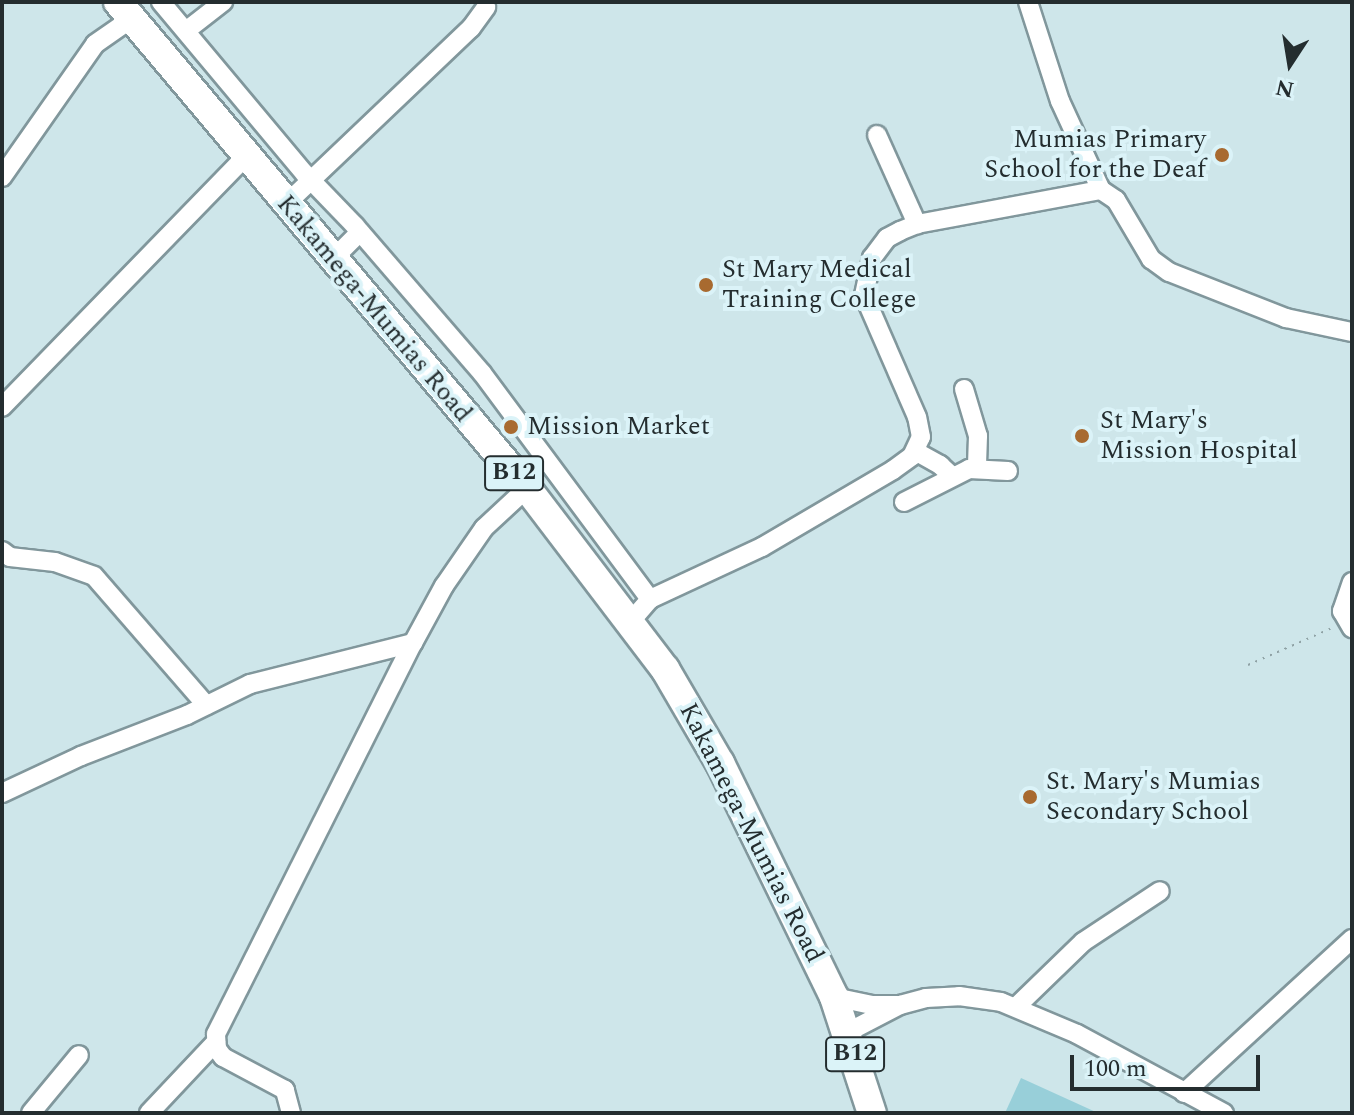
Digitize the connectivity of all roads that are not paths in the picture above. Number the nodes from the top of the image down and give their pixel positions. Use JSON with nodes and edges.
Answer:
{"nodes":[{"id":1,"x":161,"y":2,"type":"edge"},
{"id":2,"x":223,"y":2,"type":"edge"},
{"id":3,"x":1028,"y":2,"type":"edge"},
{"id":4,"x":486,"y":7,"type":"dead end"},
{"id":5,"x":125,"y":10,"type":"edge"},
{"id":6,"x":187,"y":30,"type":"junction"},
{"id":7,"x":214,"y":61,"type":"junction"},
{"id":8,"x":185,"y":86,"type":"junction"},
{"id":9,"x":238,"y":90,"type":"junction"},
{"id":10,"x":210,"y":115,"type":"junction"},
{"id":11,"x":877,"y":135,"type":"dead end"},
{"id":12,"x":245,"y":157,"type":"junction"},
{"id":13,"x":2,"y":177,"type":"edge"},
{"id":14,"x":311,"y":180,"type":"junction"},
{"id":15,"x":1101,"y":190,"type":"junction"},
{"id":16,"x":285,"y":205,"type":"junction"},
{"id":17,"x":917,"y":224,"type":"junction"},
{"id":18,"x":360,"y":232,"type":"junction"},
{"id":19,"x":333,"y":259,"type":"junction"},
{"id":20,"x":1352,"y":332,"type":"edge"},
{"id":21,"x":964,"y":389,"type":"dead end"},
{"id":22,"x":2,"y":407,"type":"edge"},
{"id":23,"x":915,"y":451,"type":"junction"},
{"id":24,"x":977,"y":469,"type":"junction"},
{"id":25,"x":1008,"y":471,"type":"dead end"},
{"id":26,"x":952,"y":476,"type":"junction"},
{"id":27,"x":527,"y":488,"type":"junction"},
{"id":28,"x":904,"y":502,"type":"dead end"},
{"id":29,"x":580,"y":504,"type":"junction"},
{"id":30,"x":553,"y":520,"type":"junction"},
{"id":31,"x":2,"y":551,"type":"edge"},
{"id":32,"x":1352,"y":582,"type":"edge"},
{"id":33,"x":650,"y":599,"type":"junction"},
{"id":34,"x":631,"y":621,"type":"junction"},
{"id":35,"x":1350,"y":624,"type":"edge"},
{"id":36,"x":413,"y":643,"type":"junction"},
{"id":37,"x":206,"y":705,"type":"junction"},
{"id":38,"x":2,"y":793,"type":"edge"},
{"id":39,"x":1160,"y":891,"type":"dead end"},
{"id":40,"x":1352,"y":939,"type":"edge"},
{"id":41,"x":834,"y":997,"type":"junction"},
{"id":42,"x":900,"y":1005,"type":"junction"},
{"id":43,"x":1017,"y":1006,"type":"junction"},
{"id":44,"x":848,"y":1032,"type":"junction"},
{"id":45,"x":216,"y":1042,"type":"junction"},
{"id":46,"x":79,"y":1055,"type":"dead end"},
{"id":47,"x":1184,"y":1093,"type":"junction"},
{"id":48,"x":31,"y":1113,"type":"edge"},
{"id":49,"x":149,"y":1113,"type":"edge"},
{"id":50,"x":291,"y":1113,"type":"edge"},
{"id":51,"x":872,"y":1113,"type":"edge"},
{"id":52,"x":1224,"y":1113,"type":"edge"}],
"edges":[{"from":1,"to":6,"type":"street"},
{"from":2,"to":6,"type":"street"},
{"from":3,"to":15,"type":"street"},
{"from":4,"to":14,"type":"street"},
{"from":5,"to":8,"type":"highway","name":"Kakamega-Mumias Road","number":"B12"},
{"from":5,"to":13,"type":"street"},
{"from":6,"to":7,"type":"street"},
{"from":7,"to":8,"type":"street"},
{"from":7,"to":9,"type":"street"},
{"from":8,"to":10,"type":"highway","name":"Kakamega-Mumias Road","number":"B12"},
{"from":9,"to":10,"type":"street"},
{"from":9,"to":14,"type":"street"},
{"from":10,"to":12,"type":"highway","name":"Kakamega-Mumias Road","number":"B12"},
{"from":11,"to":17,"type":"street"},
{"from":12,"to":16,"type":"highway","name":"Kakamega-Mumias Road","number":"B12"},
{"from":12,"to":22,"type":"street"},
{"from":14,"to":16,"type":"street"},
{"from":14,"to":18,"type":"street"},
{"from":15,"to":17,"type":"street"},
{"from":15,"to":20,"type":"street"},
{"from":16,"to":19,"type":"highway","name":"Kakamega-Mumias Road","number":"B12"},
{"from":17,"to":23,"type":"street"},
{"from":18,"to":19,"type":"street"},
{"from":18,"to":29,"type":"street"},
{"from":19,"to":27,"type":"highway","name":"Kakamega-Mumias Road","number":"B12"},
{"from":21,"to":24,"type":"street"},
{"from":23,"to":26,"type":"street"},
{"from":23,"to":33,"type":"street"},
{"from":24,"to":25,"type":"street"},
{"from":24,"to":26,"type":"street"},
{"from":26,"to":28,"type":"street"},
{"from":27,"to":30,"type":"highway","name":"Kakamega-Mumias Road","number":"B12"},
{"from":27,"to":36,"type":"street"},
{"from":29,"to":30,"type":"street"},
{"from":29,"to":33,"type":"street"},
{"from":30,"to":34,"type":"highway","name":"Kakamega-Mumias Road","number":"B12"},
{"from":31,"to":37,"type":"street"},
{"from":32,"to":35,"type":"street"},
{"from":33,"to":34,"type":"street"},
{"from":34,"to":41,"type":"highway","name":"Kakamega-Mumias Road","number":"B12"},
{"from":36,"to":37,"type":"street"},
{"from":36,"to":45,"type":"street"},
{"from":37,"to":38,"type":"street"},
{"from":39,"to":43,"type":"street"},
{"from":40,"to":47,"type":"street"},
{"from":41,"to":42,"type":"street"},
{"from":41,"to":44,"type":"highway","number":"B12"},
{"from":42,"to":43,"type":"street"},
{"from":42,"to":44,"type":"street"},
{"from":43,"to":47,"type":"street"},
{"from":44,"to":51,"type":"highway","number":"B12"},
{"from":45,"to":49,"type":"street"},
{"from":45,"to":50,"type":"street"},
{"from":46,"to":48,"type":"street"},
{"from":47,"to":52,"type":"street"}]}
